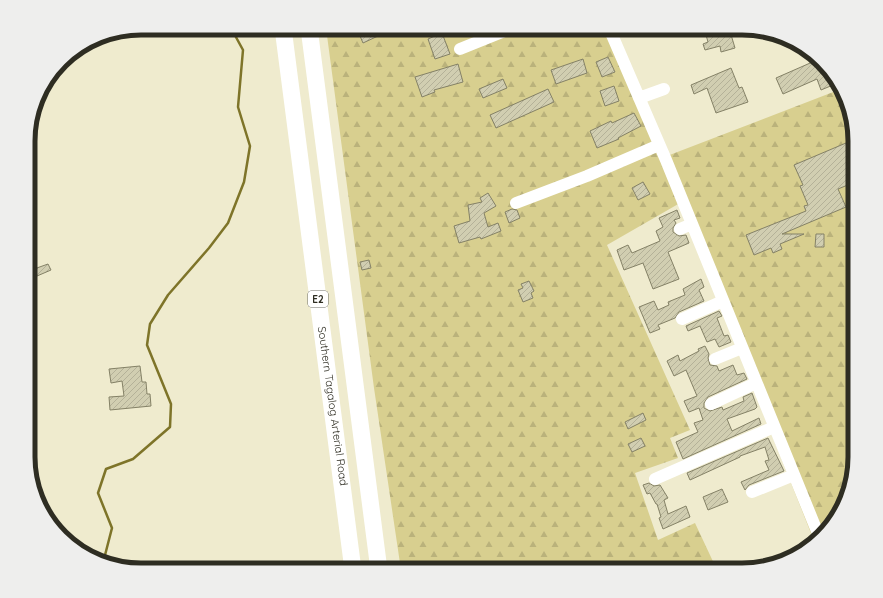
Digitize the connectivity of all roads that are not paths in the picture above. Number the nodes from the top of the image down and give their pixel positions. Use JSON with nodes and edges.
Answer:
{"nodes":[{"id":1,"x":284,"y":35,"type":"edge"},
{"id":2,"x":310,"y":35,"type":"edge"},
{"id":3,"x":495,"y":35,"type":"edge"},
{"id":4,"x":612,"y":35,"type":"edge"},
{"id":5,"x":460,"y":49,"type":"dead end"},
{"id":6,"x":664,"y":89,"type":"dead end"},
{"id":7,"x":639,"y":98,"type":"junction"},
{"id":8,"x":659,"y":145,"type":"junction"},
{"id":9,"x":516,"y":203,"type":"dead end"},
{"id":10,"x":692,"y":224,"type":"junction"},
{"id":11,"x":680,"y":229,"type":"dead end"},
{"id":12,"x":723,"y":300,"type":"junction"},
{"id":13,"x":682,"y":318,"type":"dead end"},
{"id":14,"x":742,"y":348,"type":"junction"},
{"id":15,"x":715,"y":359,"type":"dead end"},
{"id":16,"x":756,"y":383,"type":"junction"},
{"id":17,"x":711,"y":404,"type":"dead end"},
{"id":18,"x":774,"y":428,"type":"junction"},
{"id":19,"x":794,"y":475,"type":"junction"},
{"id":20,"x":655,"y":479,"type":"dead end"},
{"id":21,"x":752,"y":492,"type":"dead end"},
{"id":22,"x":817,"y":532,"type":"edge"},
{"id":23,"x":352,"y":563,"type":"edge"},
{"id":24,"x":378,"y":563,"type":"edge"}],
"edges":[{"from":1,"to":23,"type":"highway","name":"Southern Tagalog Arterial Road","number":"E2"},
{"from":2,"to":24,"type":"highway","number":"E2"},
{"from":3,"to":5,"type":"street"},
{"from":4,"to":7,"type":"street"},
{"from":6,"to":7,"type":"street"},
{"from":7,"to":8,"type":"street"},
{"from":8,"to":9,"type":"street"},
{"from":8,"to":10,"type":"street"},
{"from":10,"to":11,"type":"street"},
{"from":10,"to":12,"type":"street"},
{"from":12,"to":13,"type":"street"},
{"from":12,"to":14,"type":"street"},
{"from":14,"to":15,"type":"street"},
{"from":14,"to":16,"type":"street"},
{"from":16,"to":17,"type":"street"},
{"from":16,"to":18,"type":"street"},
{"from":18,"to":19,"type":"street"},
{"from":18,"to":20,"type":"street"},
{"from":19,"to":21,"type":"street"},
{"from":19,"to":22,"type":"street"}]}
